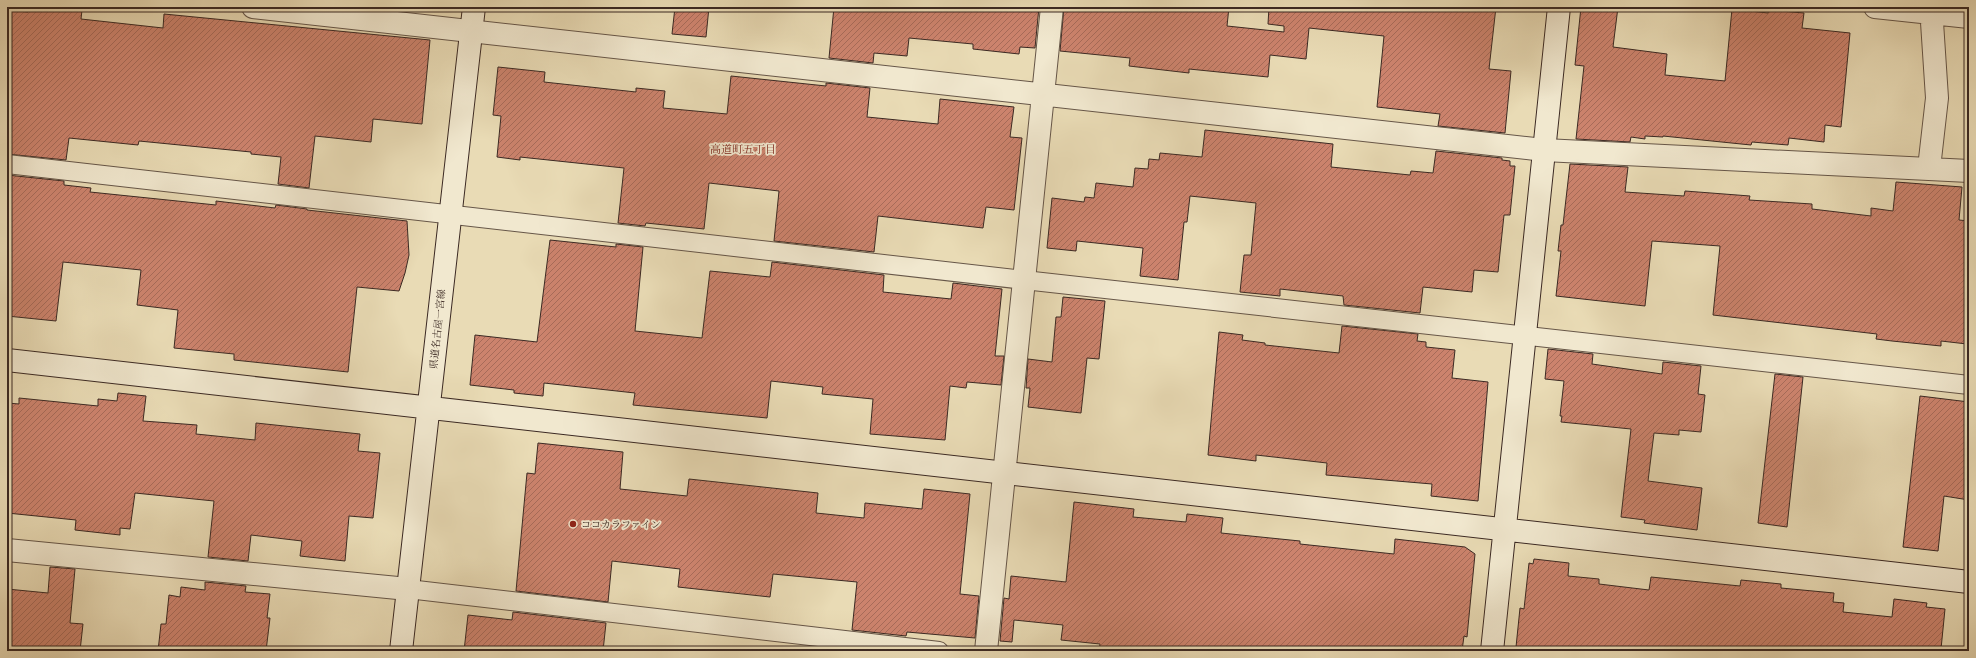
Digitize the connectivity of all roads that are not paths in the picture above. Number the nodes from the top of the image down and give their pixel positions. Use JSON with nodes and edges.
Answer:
{"nodes":[{"id":1,"x":253,"y":7,"type":"edge"},
{"id":2,"x":474,"y":7,"type":"edge"},
{"id":3,"x":1052,"y":7,"type":"edge"},
{"id":4,"x":1559,"y":7,"type":"edge"},
{"id":5,"x":1875,"y":7,"type":"edge"},
{"id":6,"x":1930,"y":10,"type":"edge"},
{"id":7,"x":1969,"y":17,"type":"edge"},
{"id":8,"x":471,"y":31,"type":"junction"},
{"id":9,"x":1043,"y":94,"type":"junction"},
{"id":10,"x":1544,"y":150,"type":"junction"},
{"id":11,"x":7,"y":164,"type":"edge"},
{"id":12,"x":1929,"y":168,"type":"junction"},
{"id":13,"x":1969,"y":171,"type":"edge"},
{"id":14,"x":450,"y":216,"type":"junction"},
{"id":15,"x":1024,"y":280,"type":"junction"},
{"id":16,"x":1524,"y":335,"type":"junction"},
{"id":17,"x":7,"y":360,"type":"edge"},
{"id":18,"x":1969,"y":384,"type":"edge"},
{"id":19,"x":428,"y":407,"type":"junction"},
{"id":20,"x":1004,"y":473,"type":"junction"},
{"id":21,"x":1504,"y":530,"type":"junction"},
{"id":22,"x":7,"y":550,"type":"edge"},
{"id":23,"x":1969,"y":582,"type":"edge"},
{"id":24,"x":408,"y":589,"type":"junction"},
{"id":25,"x":401,"y":651,"type":"edge"},
{"id":26,"x":939,"y":651,"type":"edge"},
{"id":27,"x":986,"y":651,"type":"edge"},
{"id":28,"x":1492,"y":651,"type":"edge"}],
"edges":[{"from":1,"to":8,"type":"street"},
{"from":2,"to":8,"type":"street","name":"県道名古屋一宮線"},
{"from":3,"to":9,"type":"street"},
{"from":4,"to":10,"type":"street"},
{"from":5,"to":6,"type":"street"},
{"from":6,"to":7,"type":"street"},
{"from":6,"to":12,"type":"street"},
{"from":8,"to":9,"type":"street"},
{"from":8,"to":14,"type":"street","name":"県道名古屋一宮線"},
{"from":9,"to":10,"type":"street"},
{"from":9,"to":15,"type":"street"},
{"from":10,"to":12,"type":"street"},
{"from":10,"to":16,"type":"street"},
{"from":11,"to":14,"type":"lane"},
{"from":12,"to":13,"type":"street"},
{"from":14,"to":15,"type":"lane"},
{"from":14,"to":19,"type":"street","name":"県道名古屋一宮線"},
{"from":15,"to":16,"type":"lane"},
{"from":15,"to":20,"type":"street"},
{"from":16,"to":18,"type":"lane"},
{"from":16,"to":21,"type":"street"},
{"from":17,"to":19,"type":"street"},
{"from":19,"to":20,"type":"street"},
{"from":19,"to":24,"type":"street","name":"県道名古屋一宮線"},
{"from":20,"to":21,"type":"street"},
{"from":20,"to":27,"type":"street"},
{"from":21,"to":23,"type":"street"},
{"from":21,"to":28,"type":"street"},
{"from":22,"to":24,"type":"street"},
{"from":24,"to":25,"type":"street","name":"県道名古屋一宮線"},
{"from":24,"to":26,"type":"lane"}]}
